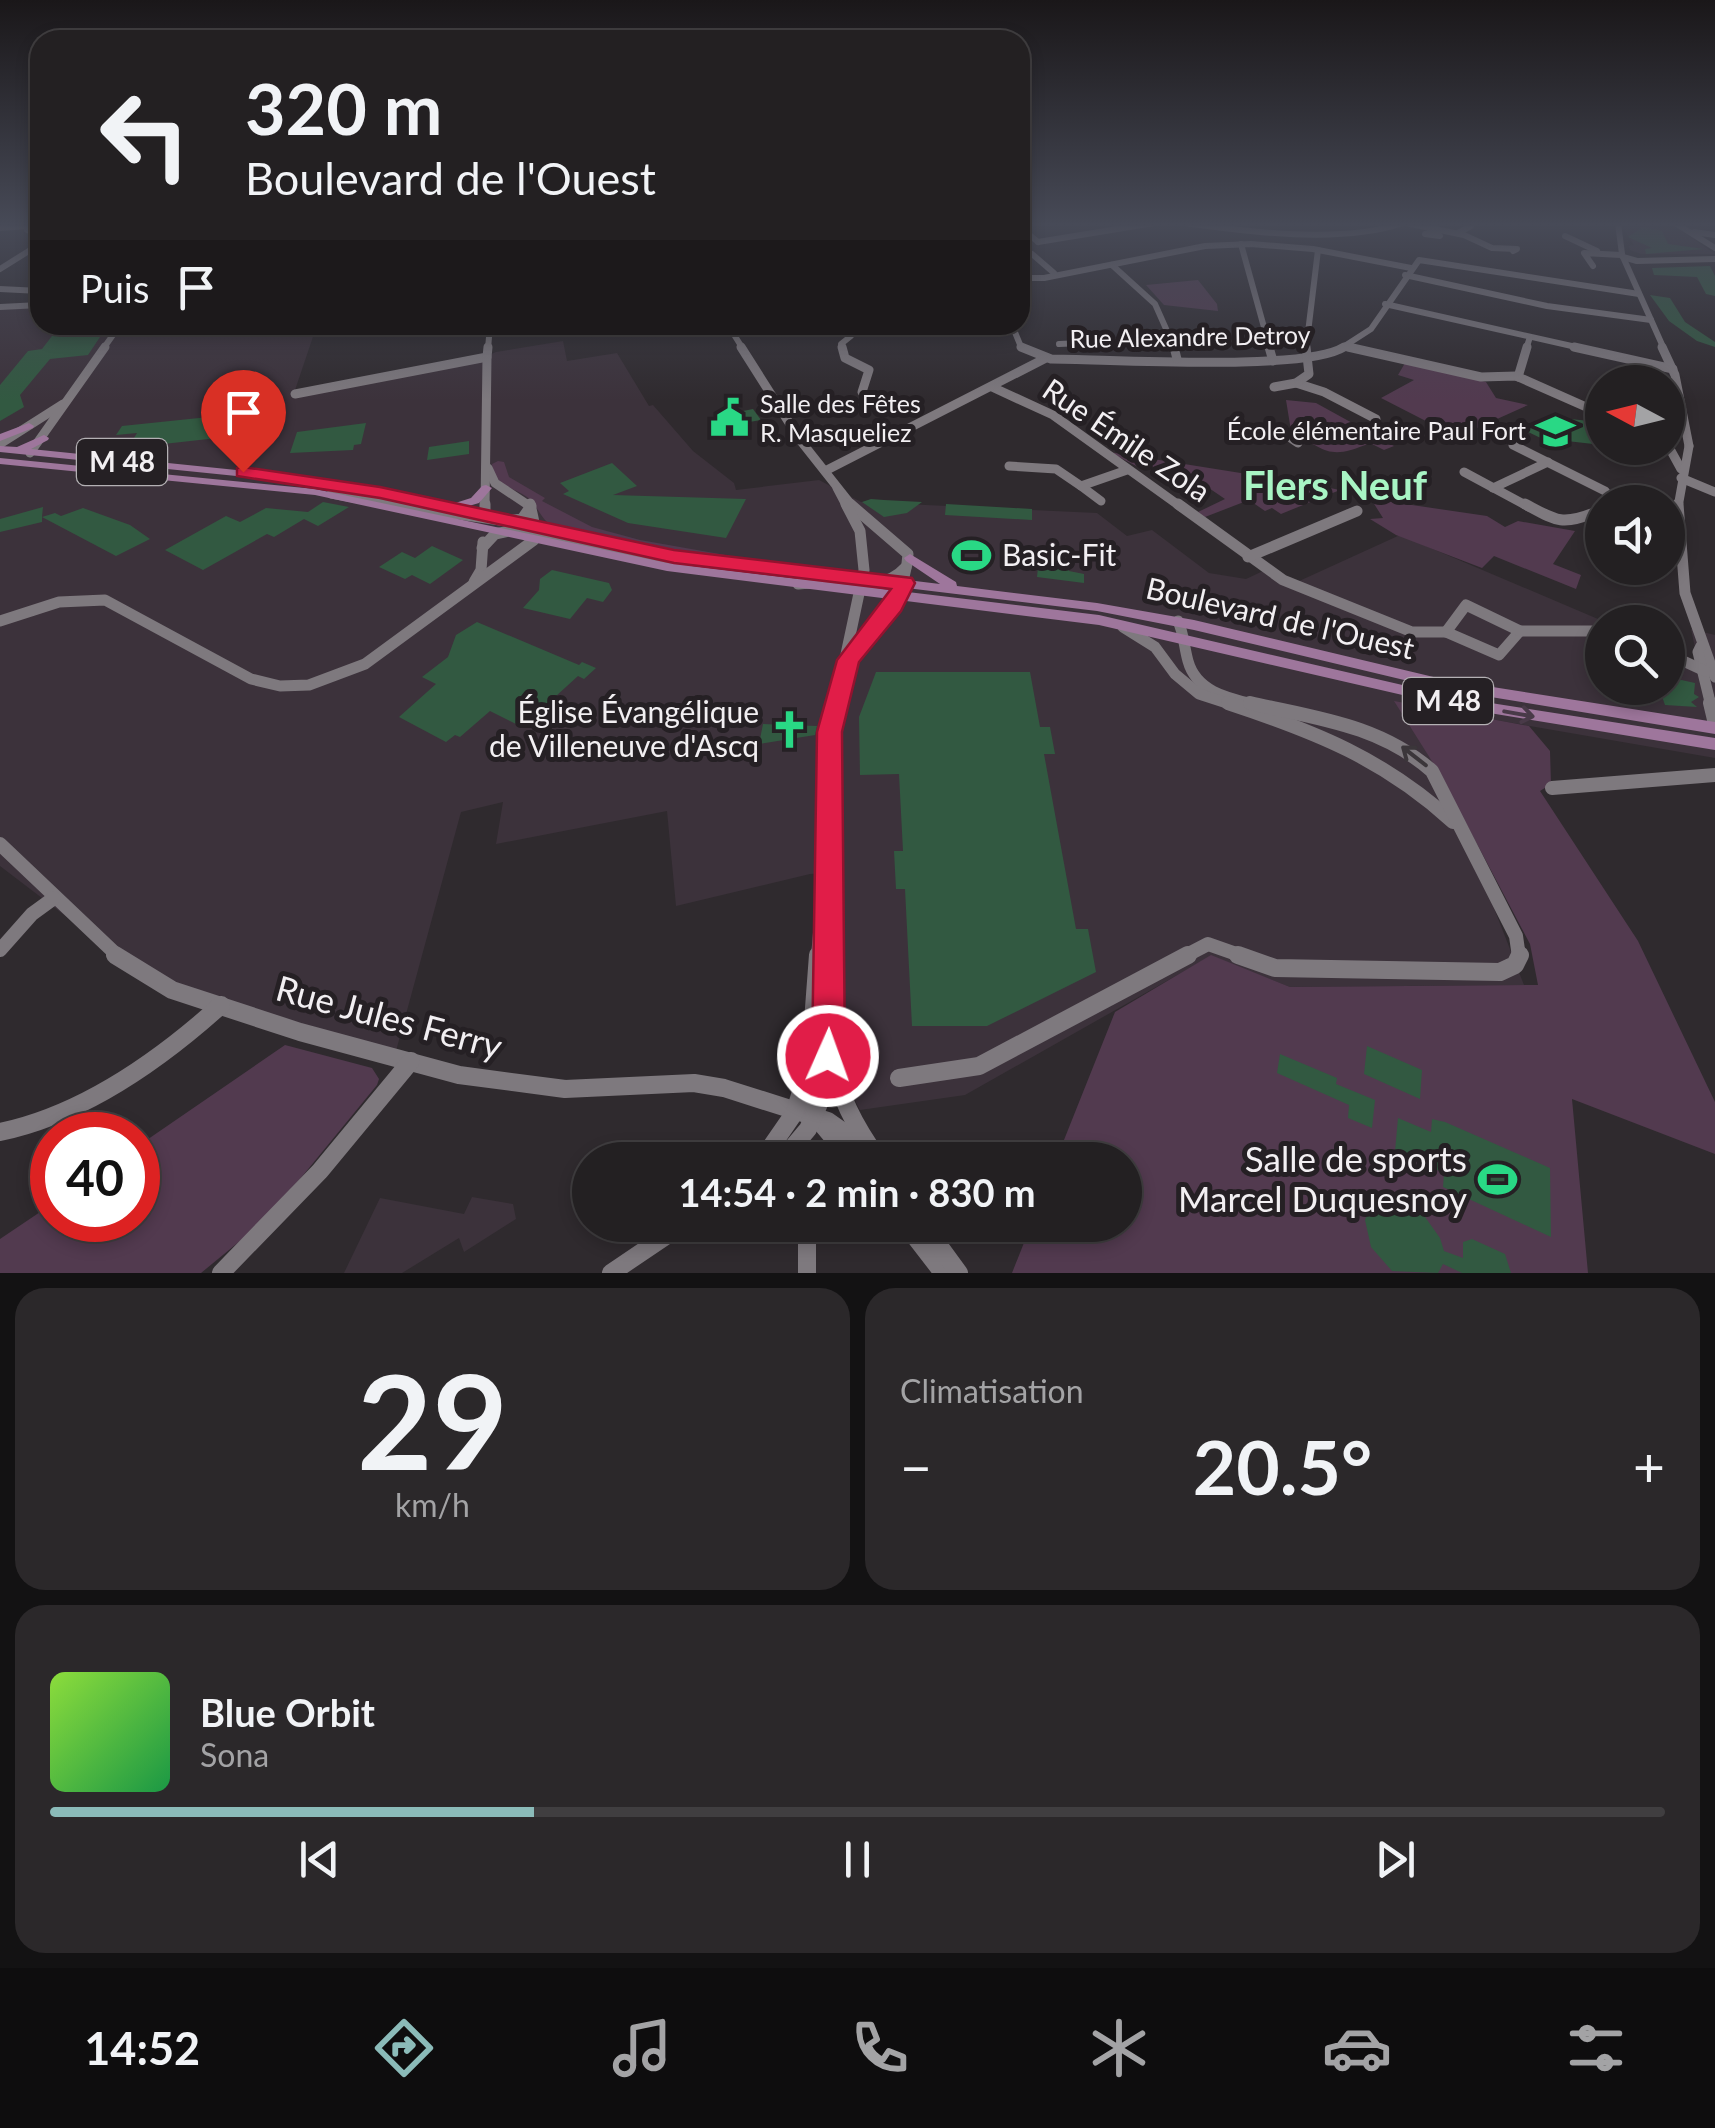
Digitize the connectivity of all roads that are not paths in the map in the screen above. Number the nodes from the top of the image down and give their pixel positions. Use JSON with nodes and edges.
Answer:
{"nodes":[{"id":1,"x":1134,"y":282,"type":"edge"},
{"id":2,"x":1252,"y":282,"type":"edge"},
{"id":3,"x":1313,"y":282,"type":"edge"},
{"id":4,"x":1401,"y":282,"type":"edge"},
{"id":5,"x":1450,"y":282,"type":"edge"},
{"id":6,"x":1568,"y":282,"type":"edge"},
{"id":7,"x":1635,"y":282,"type":"edge"},
{"id":8,"x":0,"y":289,"type":"edge"},
{"id":9,"x":30,"y":290,"type":"edge"},
{"id":10,"x":1639,"y":294,"type":"junction"},
{"id":11,"x":1385,"y":304,"type":"junction"},
{"id":12,"x":30,"y":306,"type":"edge"},
{"id":13,"x":0,"y":307,"type":"edge"},
{"id":14,"x":1651,"y":320,"type":"junction"},
{"id":15,"x":113,"y":335,"type":"edge"},
{"id":16,"x":489,"y":335,"type":"edge"},
{"id":17,"x":734,"y":335,"type":"edge"},
{"id":18,"x":850,"y":335,"type":"edge"},
{"id":19,"x":1016,"y":335,"type":"edge"},
{"id":20,"x":1530,"y":337,"type":"junction"},
{"id":21,"x":1174,"y":338,"type":"junction"},
{"id":22,"x":1059,"y":344,"type":"dead end"},
{"id":23,"x":1092,"y":344,"type":"junction"},
{"id":24,"x":1348,"y":347,"type":"junction"},
{"id":25,"x":488,"y":357,"type":"junction"},
{"id":26,"x":1046,"y":358,"type":"junction"},
{"id":27,"x":1099,"y":359,"type":"junction"},
{"id":28,"x":1178,"y":359,"type":"junction"},
{"id":29,"x":1305,"y":360,"type":"junction"},
{"id":30,"x":1273,"y":361,"type":"junction"},
{"id":31,"x":1655,"y":365,"type":"edge"},
{"id":32,"x":1671,"y":365,"type":"edge"},
{"id":33,"x":1518,"y":377,"type":"junction"},
{"id":34,"x":1296,"y":383,"type":"junction"},
{"id":35,"x":992,"y":387,"type":"junction"},
{"id":36,"x":1274,"y":387,"type":"dead end"},
{"id":37,"x":862,"y":392,"type":"dead end"},
{"id":38,"x":73,"y":393,"type":"junction"},
{"id":39,"x":296,"y":394,"type":"dead end"},
{"id":40,"x":1585,"y":407,"type":"edge"},
{"id":41,"x":1376,"y":419,"type":"dead end"},
{"id":42,"x":30,"y":426,"type":"joint"},
{"id":43,"x":1278,"y":430,"type":"dead end"},
{"id":44,"x":1685,"y":433,"type":"edge"},
{"id":45,"x":44,"y":438,"type":"joint"},
{"id":46,"x":1298,"y":443,"type":"dead end"},
{"id":47,"x":1513,"y":445,"type":"dead end"},
{"id":48,"x":1685,"y":448,"type":"edge"},
{"id":49,"x":0,"y":449,"type":"edge"},
{"id":50,"x":1688,"y":449,"type":"junction"},
{"id":51,"x":22,"y":457,"type":"junction"},
{"id":52,"x":1548,"y":462,"type":"junction"},
{"id":53,"x":488,"y":465,"type":"junction"},
{"id":54,"x":1678,"y":465,"type":"edge"},
{"id":55,"x":1009,"y":466,"type":"dead end"},
{"id":56,"x":1128,"y":470,"type":"junction"},
{"id":57,"x":824,"y":471,"type":"junction"},
{"id":58,"x":1464,"y":472,"type":"dead end"},
{"id":59,"x":1681,"y":473,"type":"junction"},
{"id":60,"x":0,"y":476,"type":"edge"},
{"id":61,"x":1593,"y":485,"type":"edge"},
{"id":62,"x":1681,"y":485,"type":"edge"},
{"id":63,"x":1081,"y":486,"type":"junction"},
{"id":64,"x":486,"y":488,"type":"junction"},
{"id":65,"x":837,"y":488,"type":"junction"},
{"id":66,"x":1492,"y":488,"type":"junction"},
{"id":67,"x":1715,"y":492,"type":"edge"},
{"id":68,"x":1101,"y":501,"type":"dead end"},
{"id":69,"x":442,"y":506,"type":"junction"},
{"id":70,"x":531,"y":506,"type":"junction"},
{"id":71,"x":1357,"y":511,"type":"dead end"},
{"id":72,"x":1585,"y":518,"type":"edge"},
{"id":73,"x":484,"y":522,"type":"junction"},
{"id":74,"x":514,"y":522,"type":"junction"},
{"id":75,"x":500,"y":532,"type":"junction"},
{"id":76,"x":535,"y":534,"type":"junction"},
{"id":77,"x":897,"y":540,"type":"junction"},
{"id":78,"x":864,"y":544,"type":"junction"},
{"id":79,"x":482,"y":548,"type":"junction"},
{"id":80,"x":1248,"y":556,"type":"junction"},
{"id":81,"x":910,"y":558,"type":"junction"},
{"id":82,"x":726,"y":564,"type":"joint"},
{"id":83,"x":1684,"y":585,"type":"edge"},
{"id":84,"x":899,"y":587,"type":"junction"},
{"id":85,"x":956,"y":588,"type":"junction"},
{"id":86,"x":863,"y":589,"type":"junction"},
{"id":87,"x":462,"y":594,"type":"junction"},
{"id":88,"x":1097,"y":607,"type":"junction"},
{"id":89,"x":0,"y":621,"type":"edge"},
{"id":90,"x":1117,"y":624,"type":"junction"},
{"id":91,"x":1520,"y":631,"type":"junction"},
{"id":92,"x":1585,"y":631,"type":"edge"},
{"id":93,"x":1180,"y":632,"type":"junction"},
{"id":94,"x":1446,"y":632,"type":"junction"},
{"id":95,"x":1685,"y":662,"type":"edge"},
{"id":96,"x":844,"y":671,"type":"junction"},
{"id":97,"x":1710,"y":673,"type":"edge"},
{"id":98,"x":1183,"y":682,"type":"junction"},
{"id":99,"x":1715,"y":726,"type":"edge"},
{"id":100,"x":1715,"y":744,"type":"edge"},
{"id":101,"x":1715,"y":775,"type":"edge"},
{"id":102,"x":1552,"y":788,"type":"dead end"},
{"id":103,"x":1464,"y":837,"type":"junction"},
{"id":104,"x":0,"y":844,"type":"edge"},
{"id":105,"x":827,"y":848,"type":"junction"},
{"id":106,"x":54,"y":898,"type":"junction"},
{"id":107,"x":0,"y":950,"type":"edge"},
{"id":108,"x":221,"y":1006,"type":"junction"},
{"id":109,"x":411,"y":1061,"type":"junction"},
{"id":110,"x":831,"y":1076,"type":"junction"},
{"id":111,"x":899,"y":1078,"type":"dead end"},
{"id":112,"x":806,"y":1083,"type":"junction"},
{"id":113,"x":795,"y":1112,"type":"junction"},
{"id":114,"x":815,"y":1116,"type":"junction"},
{"id":115,"x":0,"y":1132,"type":"edge"},
{"id":116,"x":774,"y":1142,"type":"edge"},
{"id":117,"x":800,"y":1142,"type":"edge"},
{"id":118,"x":835,"y":1142,"type":"edge"},
{"id":119,"x":858,"y":1142,"type":"edge"},
{"id":120,"x":865,"y":1142,"type":"edge"},
{"id":121,"x":657,"y":1242,"type":"edge"},
{"id":122,"x":919,"y":1242,"type":"edge"},
{"id":123,"x":936,"y":1242,"type":"edge"},
{"id":124,"x":807,"y":1243,"type":"dead end"},
{"id":125,"x":221,"y":1273,"type":"edge"},
{"id":126,"x":611,"y":1273,"type":"edge"},
{"id":127,"x":807,"y":1273,"type":"edge"},
{"id":128,"x":943,"y":1273,"type":"edge"},
{"id":129,"x":959,"y":1273,"type":"edge"}],
"edges":[{"from":1,"to":21,"type":"street"},
{"from":2,"to":30,"type":"street"},
{"from":3,"to":29,"type":"street"},
{"from":4,"to":11,"type":"street","name":"Rue Alexandre Detroy"},
{"from":5,"to":14,"type":"street"},
{"from":6,"to":10,"type":"street"},
{"from":7,"to":10,"type":"street"},
{"from":8,"to":9,"type":"street"},
{"from":10,"to":14,"type":"street"},
{"from":11,"to":20,"type":"street"},
{"from":11,"to":24,"type":"street","name":"Rue Alexandre Detroy"},
{"from":12,"to":13,"type":"street"},
{"from":14,"to":32,"type":"street"},
{"from":15,"to":38,"type":"street"},
{"from":16,"to":25,"type":"street"},
{"from":17,"to":57,"type":"street"},
{"from":18,"to":37,"type":"street"},
{"from":19,"to":26,"type":"street","name":"Rue Alexandre Detroy"},
{"from":20,"to":31,"type":"street"},
{"from":20,"to":33,"type":"street"},
{"from":21,"to":23,"type":"street"},
{"from":21,"to":28,"type":"street"},
{"from":22,"to":23,"type":"street"},
{"from":23,"to":27,"type":"street"},
{"from":24,"to":29,"type":"street","name":"Rue Alexandre Detroy"},
{"from":24,"to":33,"type":"street"},
{"from":25,"to":39,"type":"street"},
{"from":25,"to":53,"type":"street"},
{"from":26,"to":27,"type":"street","name":"Rue Alexandre Detroy"},
{"from":26,"to":35,"type":"street"},
{"from":27,"to":28,"type":"street","name":"Rue Alexandre Detroy"},
{"from":28,"to":30,"type":"street","name":"Rue Alexandre Detroy"},
{"from":29,"to":30,"type":"street","name":"Rue Alexandre Detroy"},
{"from":29,"to":34,"type":"street"},
{"from":33,"to":40,"type":"street"},
{"from":34,"to":36,"type":"street"},
{"from":34,"to":41,"type":"street"},
{"from":35,"to":56,"type":"street","name":"Rue Émile Zola"},
{"from":35,"to":57,"type":"street"},
{"from":38,"to":42,"type":"street"},
{"from":38,"to":45,"type":"street"},
{"from":42,"to":49,"type":"main road"},
{"from":43,"to":46,"type":"street"},
{"from":44,"to":50,"type":"street"},
{"from":45,"to":51,"type":"main road"},
{"from":47,"to":52,"type":"street"},
{"from":48,"to":50,"type":"street"},
{"from":49,"to":51,"type":"main road","name":"Boulevard de l'Ouest","number":"M 48"},
{"from":50,"to":59,"type":"street"},
{"from":51,"to":60,"type":"main road"},
{"from":51,"to":69,"type":"main road","name":"Boulevard de l'Ouest","number":"M 48"},
{"from":51,"to":73,"type":"main road","name":"Boulevard de l'Ouest","number":"M 48"},
{"from":52,"to":61,"type":"street"},
{"from":52,"to":66,"type":"street"},
{"from":53,"to":64,"type":"street"},
{"from":53,"to":70,"type":"street"},
{"from":54,"to":59,"type":"street"},
{"from":55,"to":63,"type":"street"},
{"from":56,"to":63,"type":"street"},
{"from":56,"to":80,"type":"street","name":"Rue Émile Zola"},
{"from":57,"to":65,"type":"street"},
{"from":58,"to":66,"type":"street"},
{"from":59,"to":62,"type":"street"},
{"from":59,"to":67,"type":"street"},
{"from":63,"to":68,"type":"street"},
{"from":64,"to":69,"type":"main road"},
{"from":64,"to":73,"type":"street"},
{"from":65,"to":77,"type":"street"},
{"from":65,"to":78,"type":"street"},
{"from":66,"to":72,"type":"street"},
{"from":69,"to":73,"type":"main road","name":"Boulevard de l'Ouest","number":"M 48"},
{"from":70,"to":74,"type":"street"},
{"from":70,"to":76,"type":"street"},
{"from":71,"to":80,"type":"street"},
{"from":73,"to":74,"type":"main road","name":"Boulevard de l'Ouest","number":"M 48"},
{"from":73,"to":75,"type":"main road","name":"Boulevard de l'Ouest","number":"M 48"},
{"from":73,"to":79,"type":"street"},
{"from":74,"to":76,"type":"main road","name":"Boulevard de l'Ouest","number":"M 48"},
{"from":75,"to":76,"type":"main road","name":"Boulevard de l'Ouest","number":"M 48"},
{"from":75,"to":79,"type":"street"},
{"from":76,"to":82,"type":"main road","name":"Boulevard de l'Ouest","number":"M 48"},
{"from":76,"to":86,"type":"main road","name":"Boulevard de l'Ouest","number":"M 48"},
{"from":76,"to":87,"type":"street"},
{"from":77,"to":78,"type":"street"},
{"from":77,"to":81,"type":"street"},
{"from":78,"to":86,"type":"street"},
{"from":79,"to":87,"type":"street"},
{"from":80,"to":94,"type":"street","name":"Rue Émile Zola"},
{"from":81,"to":84,"type":"street"},
{"from":81,"to":85,"type":"main road"},
{"from":82,"to":86,"type":"main road","name":"Boulevard de l'Ouest","number":"M 48"},
{"from":83,"to":97,"type":"street"},
{"from":84,"to":85,"type":"main road","name":"Boulevard de l'Ouest","number":"M 48"},
{"from":84,"to":86,"type":"main road","name":"Boulevard de l'Ouest","number":"M 48"},
{"from":84,"to":88,"type":"main road","number":"M 48"},
{"from":84,"to":90,"type":"main road","name":"Boulevard de l'Ouest","number":"M 48"},
{"from":84,"to":96,"type":"street"},
{"from":85,"to":88,"type":"main road","name":"Boulevard de l'Ouest","number":"M 48"},
{"from":86,"to":96,"type":"street"},
{"from":87,"to":89,"type":"street"},
{"from":88,"to":93,"type":"main road","name":"Boulevard de l'Ouest","number":"M 48"},
{"from":90,"to":93,"type":"main road","name":"Boulevard de l'Ouest","number":"M 48"},
{"from":90,"to":98,"type":"street","name":"Boulevard de l'Ouest"},
{"from":91,"to":92,"type":"street","name":"Rue Émile Zola"},
{"from":91,"to":94,"type":"street","name":"Rue Émile Zola"},
{"from":91,"to":94,"type":"street","name":"Rue Émile Zola"},
{"from":93,"to":98,"type":"street","name":"Boulevard de l'Ouest"},
{"from":93,"to":99,"type":"main road","name":"Boulevard de l'Ouest","number":"M 48"},
{"from":93,"to":100,"type":"main road","name":"Boulevard de l'Ouest","number":"M 48","one_way":true},
{"from":103,"to":93,"type":"street","one_way":true},
{"from":95,"to":97,"type":"street"},
{"from":96,"to":105,"type":"street"},
{"from":97,"to":99,"type":"street"},
{"from":98,"to":103,"type":"street"},
{"from":101,"to":102,"type":"street"},
{"from":103,"to":111,"type":"street"},
{"from":104,"to":106,"type":"street","name":"Rue Jules Ferry"},
{"from":105,"to":110,"type":"street"},
{"from":105,"to":112,"type":"street"},
{"from":106,"to":107,"type":"street"},
{"from":106,"to":108,"type":"street","name":"Rue Jules Ferry"},
{"from":108,"to":109,"type":"street","name":"Rue Jules Ferry"},
{"from":108,"to":115,"type":"street"},
{"from":109,"to":113,"type":"street","name":"Rue Jules Ferry"},
{"from":109,"to":125,"type":"street"},
{"from":110,"to":114,"type":"street"},
{"from":110,"to":120,"type":"street"},
{"from":112,"to":113,"type":"street"},
{"from":112,"to":114,"type":"street"},
{"from":113,"to":114,"type":"street","name":"Rue Jules Ferry"},
{"from":113,"to":116,"type":"street"},
{"from":114,"to":117,"type":"street"},
{"from":114,"to":118,"type":"street"},
{"from":114,"to":119,"type":"street","name":"Rue Jules Ferry"},
{"from":121,"to":126,"type":"street"},
{"from":122,"to":128,"type":"street"},
{"from":123,"to":129,"type":"street"},
{"from":124,"to":127,"type":"street"}]}
